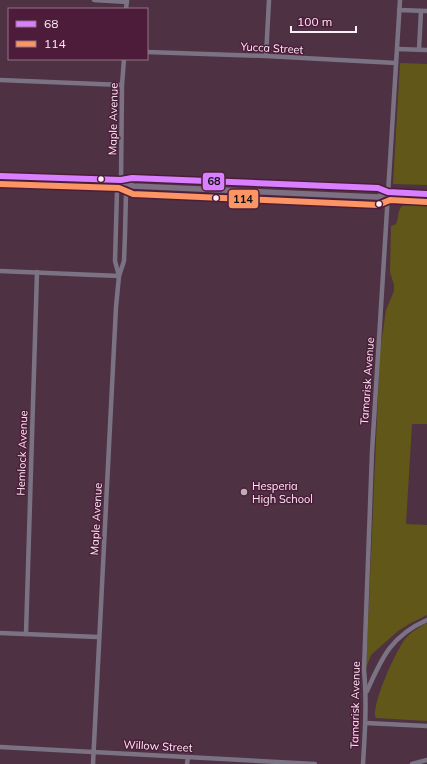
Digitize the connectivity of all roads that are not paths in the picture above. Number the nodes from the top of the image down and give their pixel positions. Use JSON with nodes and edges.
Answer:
{"nodes":[{"id":1,"x":94,"y":0,"type":"edge"},
{"id":2,"x":269,"y":0,"type":"edge"},
{"id":3,"x":400,"y":0,"type":"edge"},
{"id":4,"x":127,"y":1,"type":"edge"},
{"id":5,"x":399,"y":10,"type":"junction"},
{"id":6,"x":421,"y":11,"type":"junction"},
{"id":7,"x":427,"y":11,"type":"edge"},
{"id":8,"x":397,"y":49,"type":"junction"},
{"id":9,"x":419,"y":50,"type":"junction"},
{"id":10,"x":427,"y":50,"type":"edge"},
{"id":11,"x":148,"y":52,"type":"edge"},
{"id":12,"x":266,"y":56,"type":"junction"},
{"id":13,"x":124,"y":60,"type":"edge"},
{"id":14,"x":396,"y":64,"type":"junction"},
{"id":15,"x":0,"y":80,"type":"edge"},
{"id":16,"x":122,"y":85,"type":"junction"},
{"id":17,"x":0,"y":176,"type":"edge"},
{"id":18,"x":121,"y":180,"type":"junction"},
{"id":19,"x":287,"y":184,"type":"junction"},
{"id":20,"x":258,"y":191,"type":"junction"},
{"id":21,"x":388,"y":192,"type":"junction"},
{"id":22,"x":427,"y":194,"type":"edge"},
{"id":23,"x":0,"y":271,"type":"edge"},
{"id":24,"x":37,"y":272,"type":"junction"},
{"id":25,"x":119,"y":276,"type":"junction"},
{"id":26,"x":427,"y":620,"type":"edge"},
{"id":27,"x":0,"y":633,"type":"edge"},
{"id":28,"x":26,"y":634,"type":"junction"},
{"id":29,"x":98,"y":637,"type":"junction"},
{"id":30,"x":366,"y":692,"type":"junction"},
{"id":31,"x":366,"y":723,"type":"junction"},
{"id":32,"x":427,"y":726,"type":"edge"},
{"id":33,"x":0,"y":747,"type":"edge"},
{"id":34,"x":93,"y":752,"type":"junction"},
{"id":35,"x":188,"y":757,"type":"junction"},
{"id":36,"x":427,"y":760,"type":"edge"},
{"id":37,"x":274,"y":763,"type":"edge"},
{"id":38,"x":93,"y":764,"type":"edge"},
{"id":39,"x":187,"y":764,"type":"edge"},
{"id":40,"x":315,"y":764,"type":"edge"},
{"id":41,"x":363,"y":764,"type":"edge"},
{"id":42,"x":412,"y":764,"type":"edge"}],
"edges":[{"from":1,"to":4,"type":"street"},
{"from":2,"to":12,"type":"street"},
{"from":3,"to":5,"type":"street","name":"Tamarisk Avenue"},
{"from":5,"to":6,"type":"street"},
{"from":5,"to":8,"type":"street","name":"Tamarisk Avenue"},
{"from":6,"to":7,"type":"street"},
{"from":6,"to":9,"type":"street"},
{"from":8,"to":9,"type":"street"},
{"from":8,"to":14,"type":"street","name":"Tamarisk Avenue"},
{"from":9,"to":10,"type":"street"},
{"from":11,"to":12,"type":"street","name":"Yucca Street"},
{"from":12,"to":14,"type":"street","name":"Yucca Street"},
{"from":13,"to":16,"type":"street","name":"Maple Avenue"},
{"from":14,"to":21,"type":"street","name":"Tamarisk Avenue"},
{"from":15,"to":16,"type":"street"},
{"from":16,"to":18,"type":"street","name":"Maple Avenue"},
{"from":17,"to":18,"type":"main road"},
{"from":18,"to":19,"type":"main road"},
{"from":18,"to":20,"type":"main road"},
{"from":18,"to":25,"type":"street","name":"Maple Avenue"},
{"from":18,"to":25,"type":"street","name":"Maple Avenue"},
{"from":19,"to":20,"type":"main road"},
{"from":19,"to":21,"type":"main road"},
{"from":20,"to":21,"type":"main road"},
{"from":21,"to":22,"type":"main road"},
{"from":21,"to":30,"type":"street","name":"Tamarisk Avenue"},
{"from":23,"to":24,"type":"street"},
{"from":24,"to":25,"type":"street"},
{"from":24,"to":28,"type":"street","name":"Hemlock Avenue"},
{"from":25,"to":29,"type":"street","name":"Maple Avenue"},
{"from":26,"to":30,"type":"street"},
{"from":27,"to":28,"type":"street"},
{"from":28,"to":29,"type":"street"},
{"from":29,"to":34,"type":"street","name":"Maple Avenue"},
{"from":30,"to":31,"type":"street","name":"Tamarisk Avenue"},
{"from":31,"to":32,"type":"street"},
{"from":31,"to":41,"type":"street","name":"Tamarisk Avenue"},
{"from":33,"to":34,"type":"street","name":"Willow Street"},
{"from":34,"to":35,"type":"street","name":"Willow Street"},
{"from":34,"to":38,"type":"street","name":"Maple Avenue"},
{"from":35,"to":37,"type":"street","name":"Willow Street"},
{"from":35,"to":39,"type":"street"},
{"from":36,"to":42,"type":"street"},
{"from":37,"to":40,"type":"street","name":"Willow Street"}]}
